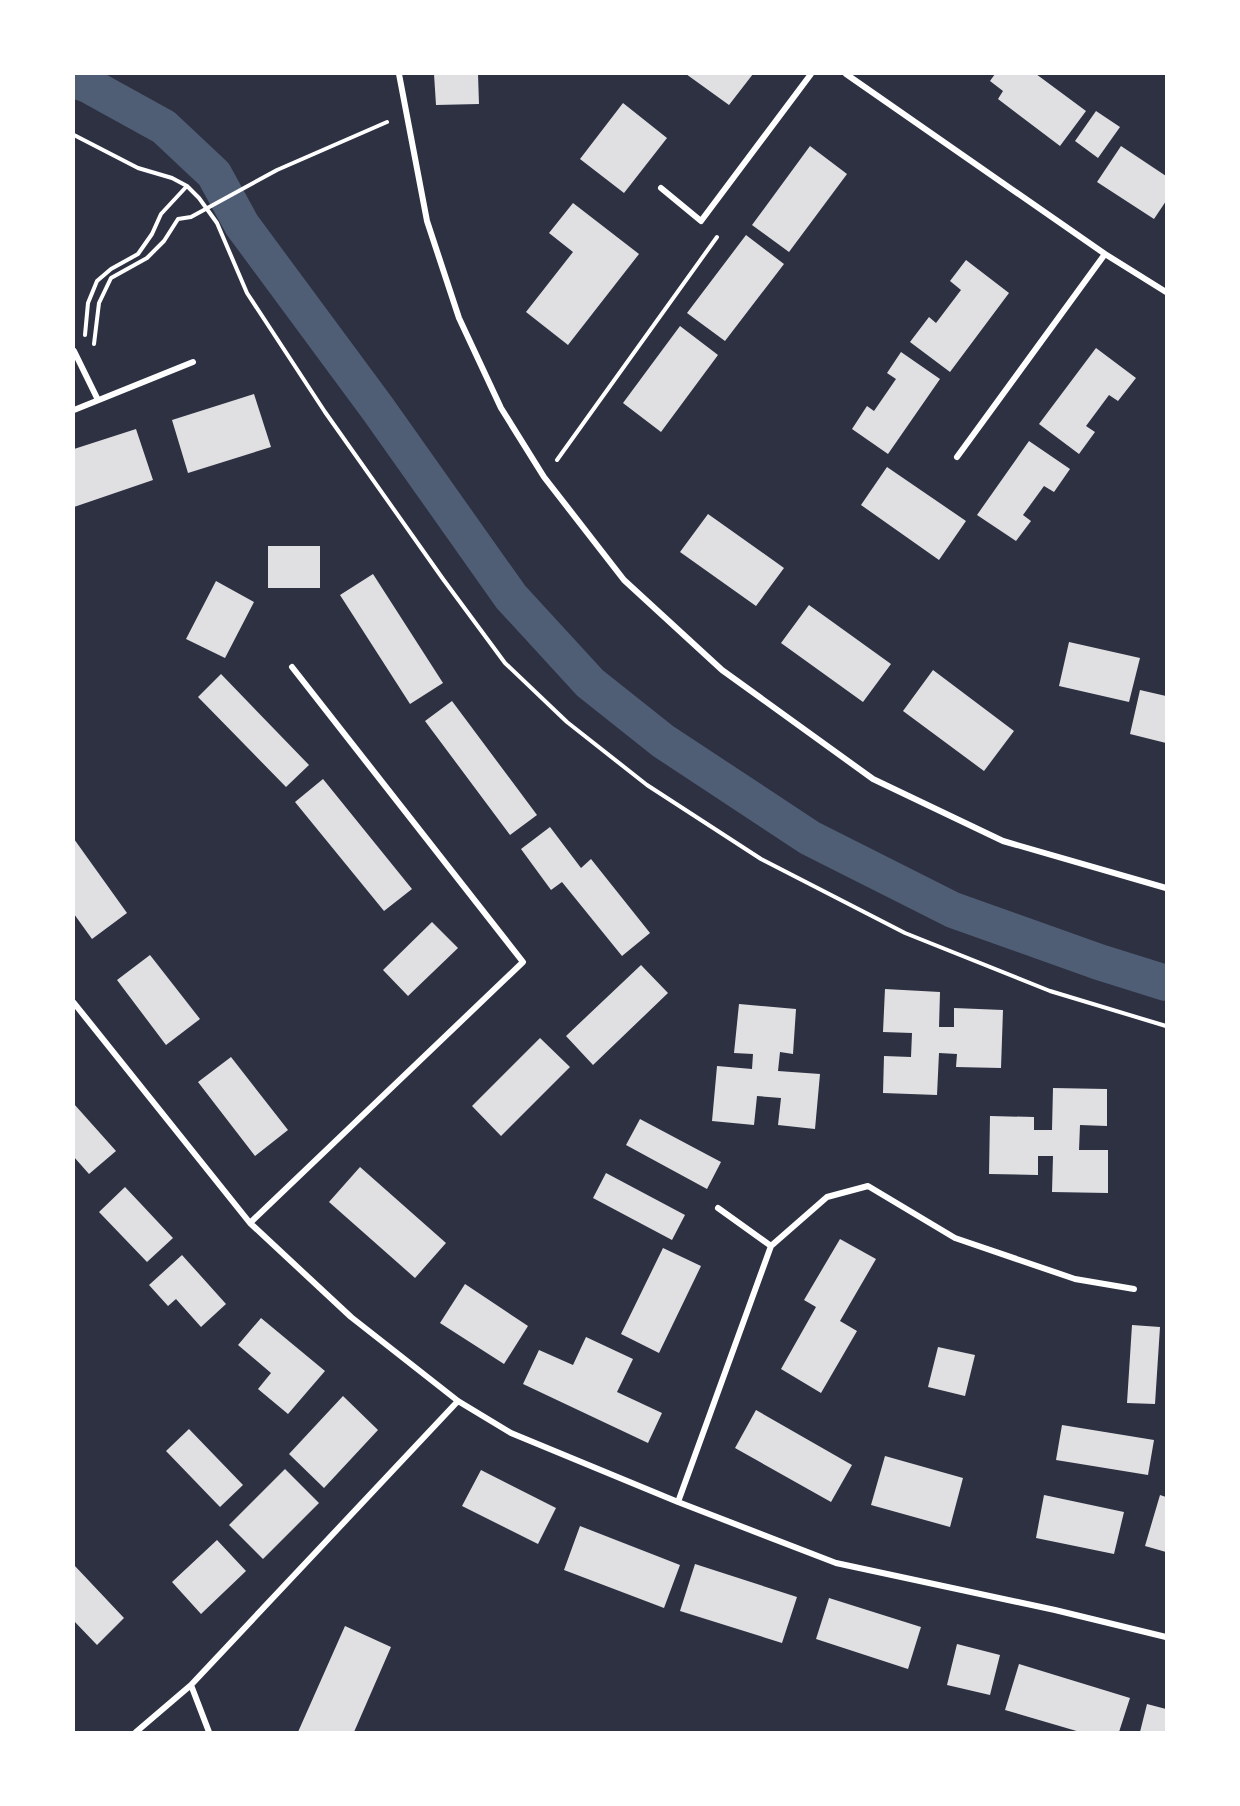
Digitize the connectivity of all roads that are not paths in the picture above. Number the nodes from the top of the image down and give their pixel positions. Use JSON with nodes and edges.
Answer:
{"nodes":[{"id":1,"x":399,"y":74,"type":"edge"},
{"id":2,"x":811,"y":74,"type":"edge"},
{"id":3,"x":850,"y":75,"type":"edge"},
{"id":4,"x":661,"y":188,"type":"dead end"},
{"id":5,"x":1105,"y":255,"type":"junction"},
{"id":6,"x":1167,"y":292,"type":"edge"},
{"id":7,"x":74,"y":351,"type":"edge"},
{"id":8,"x":193,"y":362,"type":"dead end"},
{"id":9,"x":98,"y":400,"type":"junction"},
{"id":10,"x":74,"y":410,"type":"edge"},
{"id":11,"x":957,"y":458,"type":"dead end"},
{"id":12,"x":292,"y":667,"type":"dead end"},
{"id":13,"x":1167,"y":888,"type":"edge"},
{"id":14,"x":74,"y":1003,"type":"edge"},
{"id":15,"x":718,"y":1208,"type":"dead end"},
{"id":16,"x":250,"y":1223,"type":"junction"},
{"id":17,"x":771,"y":1246,"type":"junction"},
{"id":18,"x":1134,"y":1289,"type":"dead end"},
{"id":19,"x":458,"y":1401,"type":"junction"},
{"id":20,"x":678,"y":1502,"type":"junction"},
{"id":21,"x":1167,"y":1637,"type":"edge"},
{"id":22,"x":191,"y":1685,"type":"junction"},
{"id":23,"x":136,"y":1732,"type":"edge"},
{"id":24,"x":209,"y":1732,"type":"edge"}],
"edges":[{"from":1,"to":13,"type":"street"},
{"from":2,"to":4,"type":"street"},
{"from":3,"to":5,"type":"street"},
{"from":5,"to":6,"type":"street"},
{"from":5,"to":11,"type":"street"},
{"from":7,"to":9,"type":"street"},
{"from":8,"to":9,"type":"street"},
{"from":9,"to":10,"type":"street"},
{"from":12,"to":16,"type":"street"},
{"from":14,"to":16,"type":"street"},
{"from":15,"to":17,"type":"street"},
{"from":16,"to":19,"type":"street"},
{"from":17,"to":18,"type":"street"},
{"from":17,"to":20,"type":"street"},
{"from":19,"to":20,"type":"street"},
{"from":19,"to":22,"type":"street"},
{"from":20,"to":21,"type":"street"},
{"from":22,"to":23,"type":"street"},
{"from":22,"to":24,"type":"street"}]}
